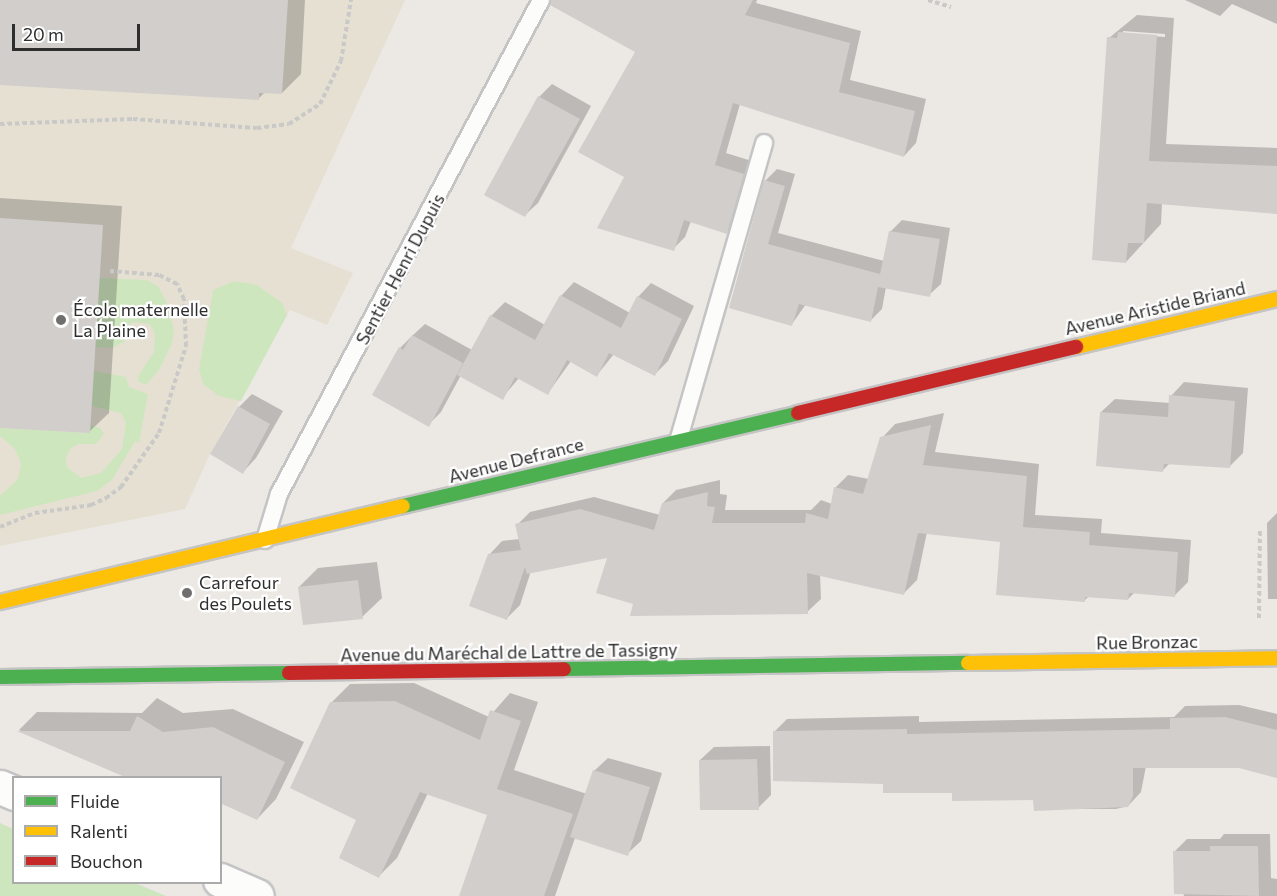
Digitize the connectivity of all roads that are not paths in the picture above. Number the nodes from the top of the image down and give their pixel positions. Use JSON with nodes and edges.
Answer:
{"nodes":[{"id":1,"x":542,"y":0,"type":"edge"},
{"id":2,"x":764,"y":143,"type":"dead end"},
{"id":3,"x":1277,"y":299,"type":"edge"},
{"id":4,"x":1041,"y":353,"type":"joint"},
{"id":5,"x":679,"y":438,"type":"junction"},
{"id":6,"x":265,"y":540,"type":"junction"},
{"id":7,"x":0,"y":602,"type":"edge"},
{"id":8,"x":1277,"y":658,"type":"edge"},
{"id":9,"x":1018,"y":662,"type":"joint"},
{"id":10,"x":0,"y":677,"type":"edge"},
{"id":11,"x":222,"y":881,"type":"edge"},
{"id":12,"x":257,"y":896,"type":"edge"}],
"edges":[{"from":1,"to":6,"type":"lane","name":"Sentier Henri Dupuis"},
{"from":2,"to":5,"type":"lane"},
{"from":3,"to":4,"type":"street","name":"Avenue Aristide Briand"},
{"from":4,"to":5,"type":"street","name":"Avenue Defrance"},
{"from":5,"to":6,"type":"street","name":"Avenue Defrance"},
{"from":6,"to":7,"type":"street","name":"Avenue Defrance"},
{"from":8,"to":9,"type":"street","name":"Rue Bronzac"},
{"from":9,"to":10,"type":"street","name":"Avenue du Maréchal de Lattre de Tassigny"},
{"from":11,"to":12,"type":"street"}]}
